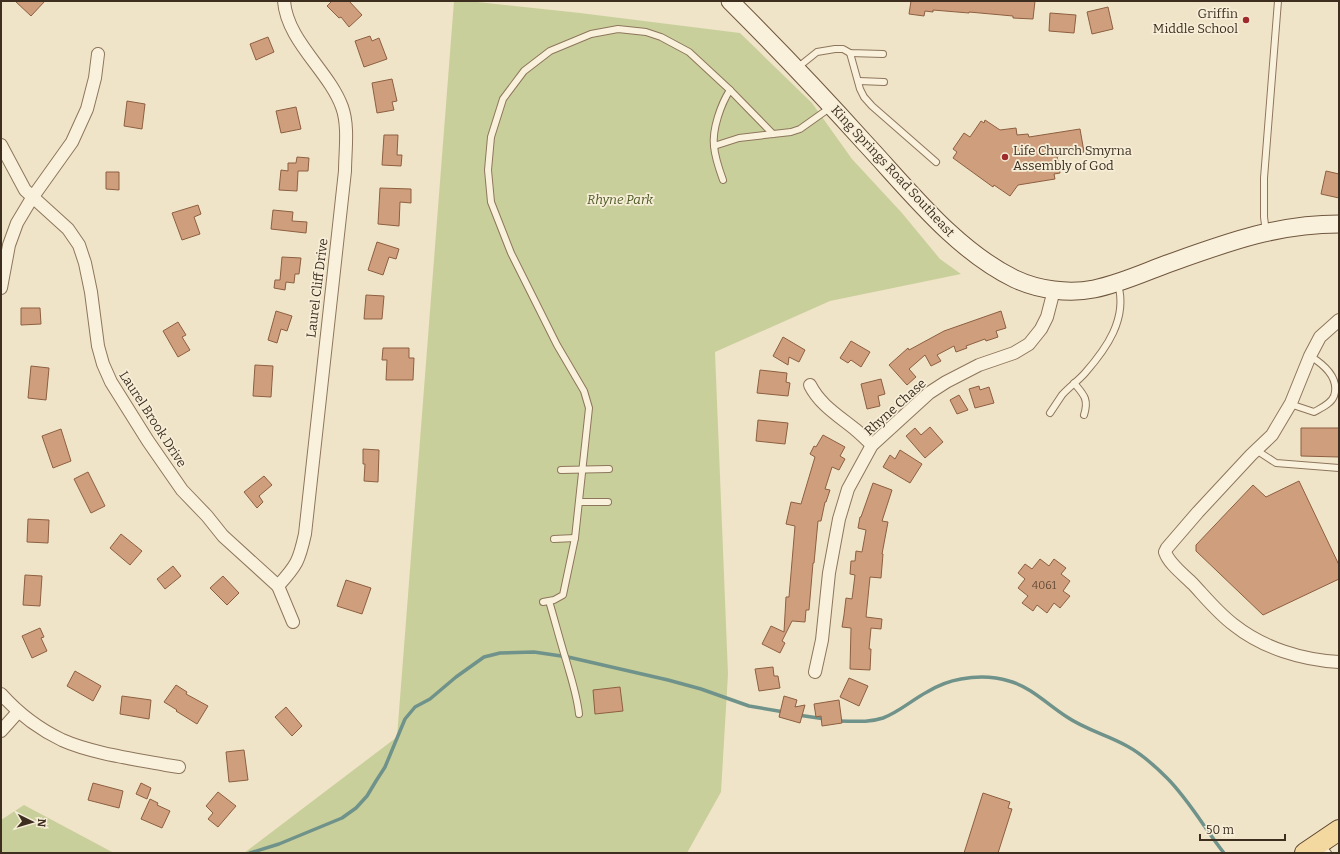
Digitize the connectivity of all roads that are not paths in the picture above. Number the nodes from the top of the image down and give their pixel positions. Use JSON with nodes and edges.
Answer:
{"nodes":[{"id":1,"x":284,"y":1,"type":"edge"},
{"id":2,"x":730,"y":1,"type":"edge"},
{"id":3,"x":1278,"y":1,"type":"edge"},
{"id":4,"x":850,"y":53,"type":"junction"},
{"id":5,"x":98,"y":54,"type":"dead end"},
{"id":6,"x":883,"y":54,"type":"dead end"},
{"id":7,"x":797,"y":68,"type":"junction"},
{"id":8,"x":859,"y":81,"type":"junction"},
{"id":9,"x":884,"y":82,"type":"dead end"},
{"id":10,"x":730,"y":90,"type":"junction"},
{"id":11,"x":832,"y":106,"type":"junction"},
{"id":12,"x":773,"y":134,"type":"junction"},
{"id":13,"x":1,"y":145,"type":"edge"},
{"id":14,"x":714,"y":146,"type":"junction"},
{"id":15,"x":936,"y":162,"type":"dead end"},
{"id":16,"x":723,"y":180,"type":"dead end"},
{"id":17,"x":32,"y":198,"type":"junction"},
{"id":18,"x":1339,"y":224,"type":"edge"},
{"id":19,"x":1266,"y":232,"type":"junction"},
{"id":20,"x":1118,"y":283,"type":"junction"},
{"id":21,"x":1,"y":288,"type":"edge"},
{"id":22,"x":1054,"y":290,"type":"junction"},
{"id":23,"x":1339,"y":320,"type":"edge"},
{"id":24,"x":1310,"y":356,"type":"junction"},
{"id":25,"x":1074,"y":383,"type":"junction"},
{"id":26,"x":810,"y":385,"type":"dead end"},
{"id":27,"x":1290,"y":404,"type":"junction"},
{"id":28,"x":1050,"y":413,"type":"dead end"},
{"id":29,"x":1084,"y":415,"type":"dead end"},
{"id":30,"x":872,"y":445,"type":"junction"},
{"id":31,"x":1256,"y":450,"type":"junction"},
{"id":32,"x":1339,"y":468,"type":"edge"},
{"id":33,"x":583,"y":469,"type":"junction"},
{"id":34,"x":560,"y":470,"type":"dead end"},
{"id":35,"x":609,"y":470,"type":"dead end"},
{"id":36,"x":580,"y":502,"type":"junction"},
{"id":37,"x":608,"y":502,"type":"dead end"},
{"id":38,"x":575,"y":538,"type":"junction"},
{"id":39,"x":554,"y":539,"type":"dead end"},
{"id":40,"x":278,"y":586,"type":"junction"},
{"id":41,"x":293,"y":622,"type":"dead end"},
{"id":42,"x":1339,"y":662,"type":"edge"},
{"id":43,"x":815,"y":672,"type":"dead end"},
{"id":44,"x":1,"y":694,"type":"edge"},
{"id":45,"x":18,"y":712,"type":"junction"},
{"id":46,"x":579,"y":714,"type":"dead end"},
{"id":47,"x":1,"y":731,"type":"edge"},
{"id":48,"x":179,"y":767,"type":"dead end"},
{"id":49,"x":1339,"y":830,"type":"edge"},
{"id":50,"x":1318,"y":850,"type":"edge"}],
"edges":[{"from":1,"to":40,"type":"street","name":"Laurel Cliff Drive"},
{"from":2,"to":7,"type":"street","name":"King Springs Road Southeast"},
{"from":3,"to":19,"type":"lane"},
{"from":4,"to":6,"type":"lane"},
{"from":4,"to":7,"type":"lane"},
{"from":4,"to":8,"type":"lane"},
{"from":5,"to":17,"type":"street"},
{"from":7,"to":11,"type":"street","name":"King Springs Road Southeast"},
{"from":8,"to":9,"type":"lane"},
{"from":8,"to":15,"type":"lane"},
{"from":10,"to":12,"type":"lane"},
{"from":10,"to":14,"type":"lane"},
{"from":10,"to":33,"type":"lane"},
{"from":11,"to":12,"type":"lane"},
{"from":11,"to":22,"type":"street","name":"King Springs Road Southeast"},
{"from":12,"to":14,"type":"lane"},
{"from":13,"to":17,"type":"street","name":"Laurel Brook Drive"},
{"from":14,"to":16,"type":"lane"},
{"from":17,"to":21,"type":"street"},
{"from":17,"to":40,"type":"street","name":"Laurel Brook Drive"},
{"from":18,"to":19,"type":"street","name":"King Springs Road Southeast"},
{"from":19,"to":20,"type":"street","name":"King Springs Road Southeast"},
{"from":20,"to":22,"type":"street","name":"King Springs Road Southeast"},
{"from":20,"to":25,"type":"lane"},
{"from":22,"to":30,"type":"street","name":"Rhyne Chase"},
{"from":23,"to":24,"type":"street"},
{"from":24,"to":27,"type":"street"},
{"from":24,"to":27,"type":"lane"},
{"from":25,"to":28,"type":"lane"},
{"from":25,"to":29,"type":"lane"},
{"from":26,"to":30,"type":"street"},
{"from":27,"to":31,"type":"street"},
{"from":30,"to":43,"type":"street","name":"Rhyne Chase"},
{"from":31,"to":32,"type":"lane"},
{"from":31,"to":42,"type":"street"},
{"from":33,"to":34,"type":"lane"},
{"from":33,"to":35,"type":"lane"},
{"from":33,"to":36,"type":"lane"},
{"from":36,"to":37,"type":"lane"},
{"from":36,"to":38,"type":"lane"},
{"from":38,"to":39,"type":"lane"},
{"from":38,"to":46,"type":"lane"},
{"from":40,"to":41,"type":"street","name":"Laurel Brook Drive"},
{"from":44,"to":45,"type":"street"},
{"from":45,"to":47,"type":"street"},
{"from":45,"to":48,"type":"street"},
{"from":49,"to":50,"type":"main road"}]}
